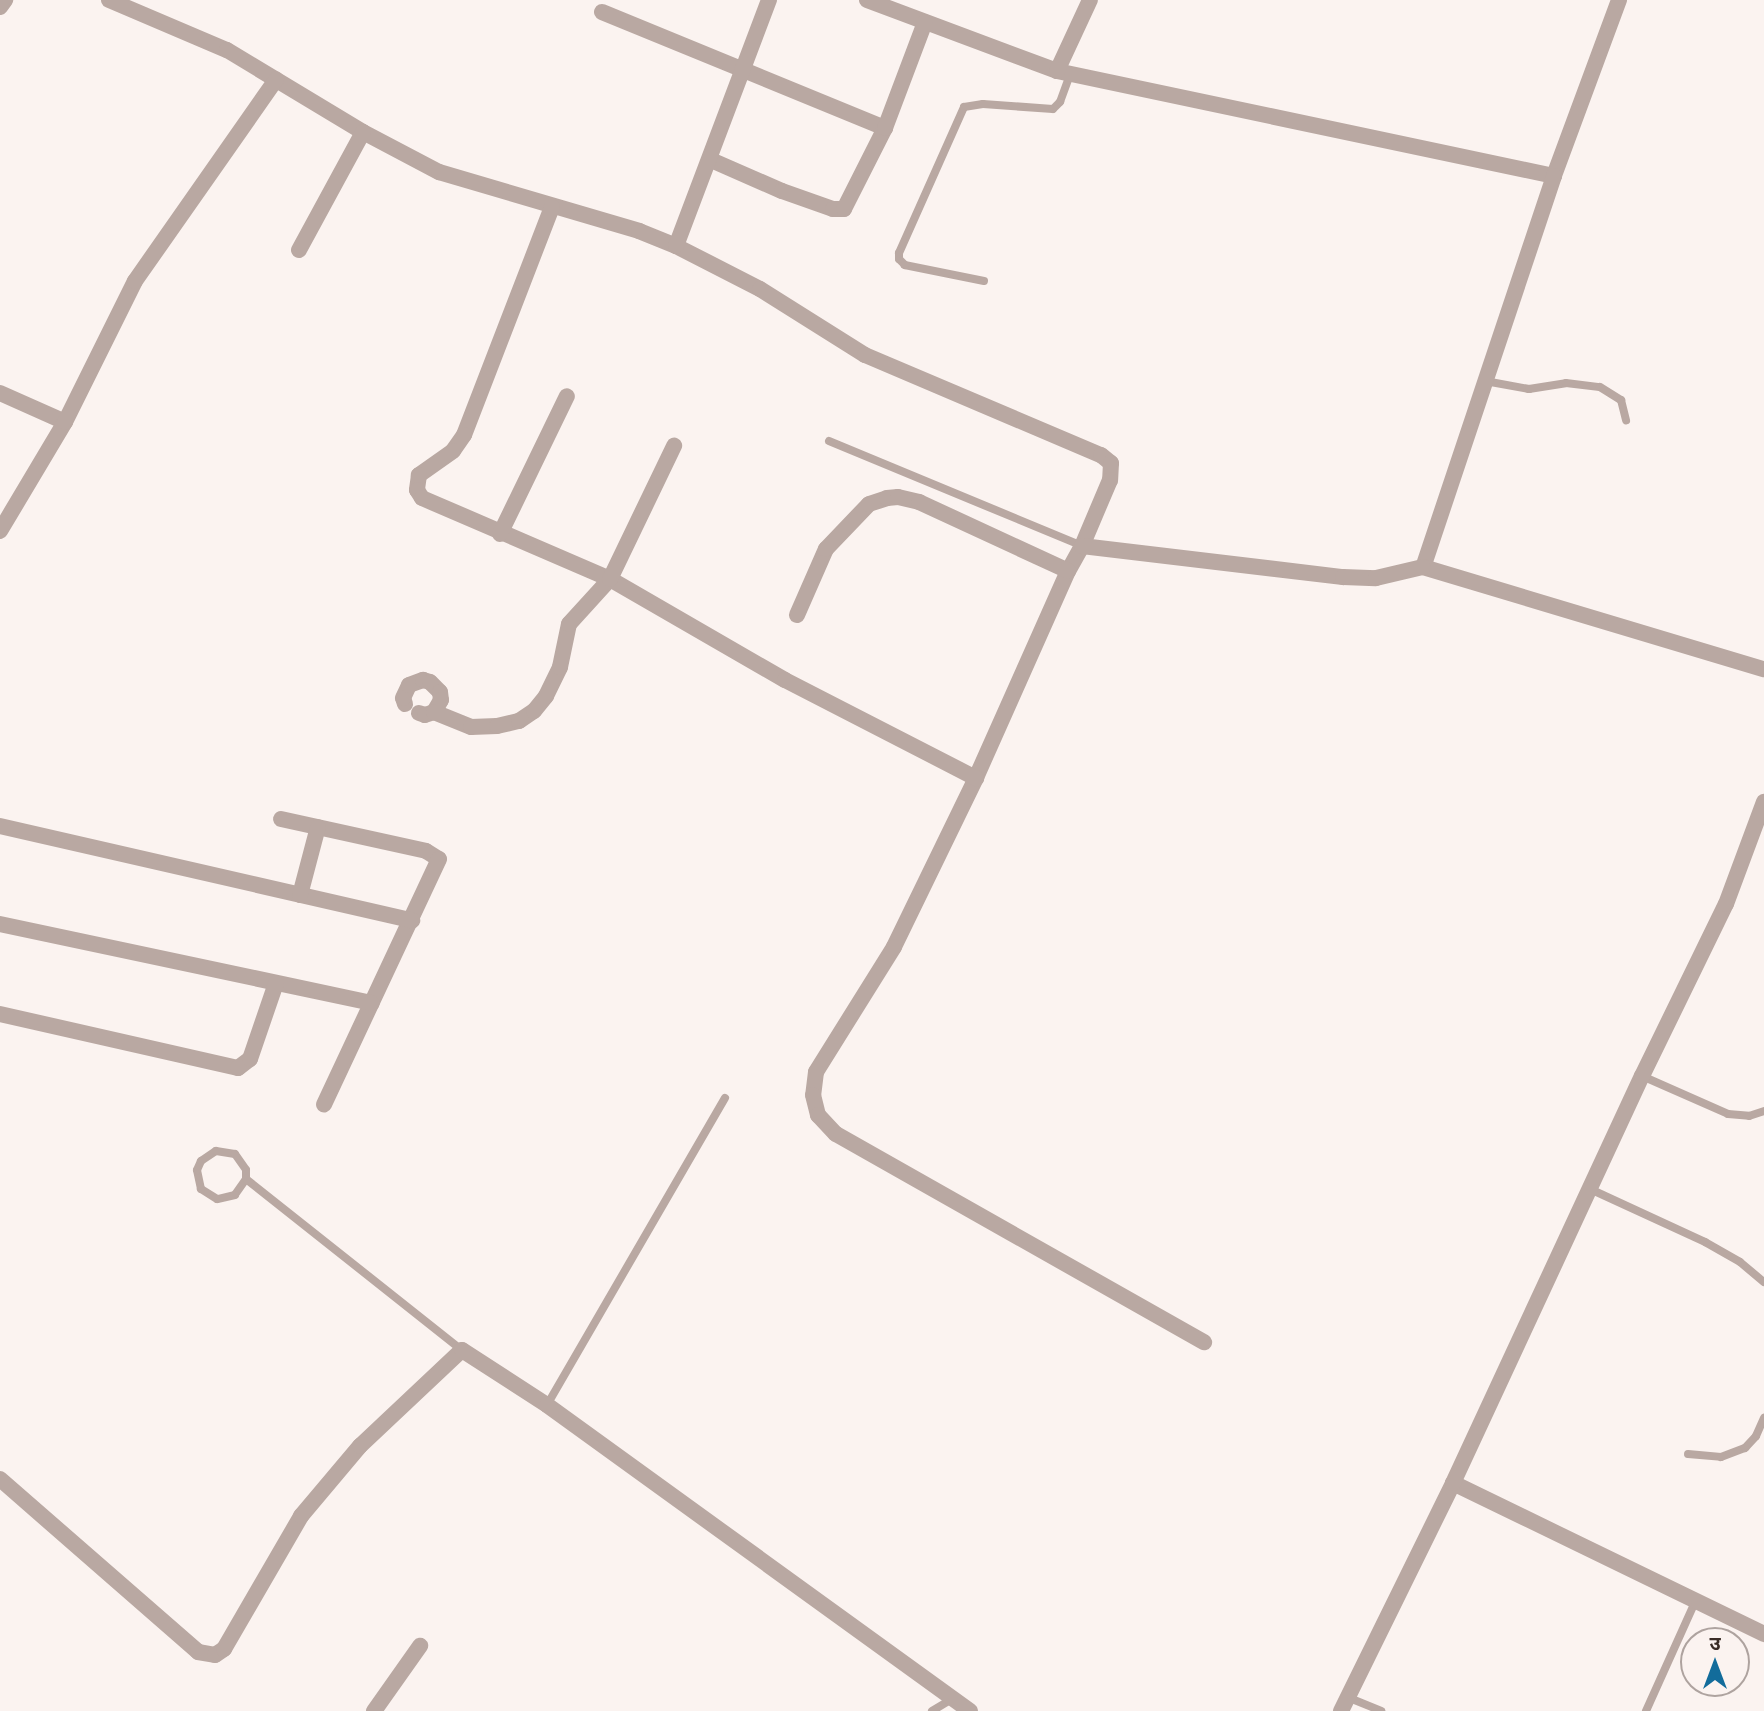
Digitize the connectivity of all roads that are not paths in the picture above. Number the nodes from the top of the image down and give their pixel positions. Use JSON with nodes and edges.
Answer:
{"nodes":[{"id":1,"x":5,"y":0,"type":"edge"},
{"id":2,"x":109,"y":0,"type":"edge"},
{"id":3,"x":769,"y":0,"type":"edge"},
{"id":4,"x":867,"y":0,"type":"edge"},
{"id":5,"x":1090,"y":0,"type":"edge"},
{"id":6,"x":1619,"y":0,"type":"edge"},
{"id":7,"x":0,"y":8,"type":"edge"},
{"id":8,"x":154,"y":8,"type":"edge"},
{"id":9,"x":601,"y":12,"type":"dead end"},
{"id":10,"x":925,"y":22,"type":"junction"},
{"id":11,"x":743,"y":72,"type":"junction"},
{"id":12,"x":1064,"y":72,"type":"junction"},
{"id":13,"x":276,"y":80,"type":"junction"},
{"id":14,"x":885,"y":128,"type":"junction"},
{"id":15,"x":363,"y":132,"type":"junction"},
{"id":16,"x":710,"y":160,"type":"junction"},
{"id":17,"x":1554,"y":176,"type":"junction"},
{"id":18,"x":552,"y":206,"type":"junction"},
{"id":19,"x":676,"y":246,"type":"junction"},
{"id":20,"x":299,"y":250,"type":"dead end"},
{"id":21,"x":984,"y":281,"type":"dead end"},
{"id":22,"x":1485,"y":381,"type":"junction"},
{"id":23,"x":0,"y":393,"type":"edge"},
{"id":24,"x":567,"y":396,"type":"dead end"},
{"id":25,"x":1626,"y":420,"type":"dead end"},
{"id":26,"x":65,"y":422,"type":"junction"},
{"id":27,"x":829,"y":441,"type":"dead end"},
{"id":28,"x":674,"y":446,"type":"dead end"},
{"id":29,"x":0,"y":531,"type":"edge"},
{"id":30,"x":500,"y":534,"type":"junction"},
{"id":31,"x":1082,"y":546,"type":"junction"},
{"id":32,"x":1423,"y":566,"type":"junction"},
{"id":33,"x":1068,"y":570,"type":"junction"},
{"id":34,"x":610,"y":579,"type":"junction"},
{"id":35,"x":797,"y":615,"type":"dead end"},
{"id":36,"x":1764,"y":669,"type":"edge"},
{"id":37,"x":404,"y":704,"type":"dead end"},
{"id":38,"x":976,"y":778,"type":"junction"},
{"id":39,"x":1764,"y":802,"type":"edge"},
{"id":40,"x":281,"y":819,"type":"dead end"},
{"id":41,"x":0,"y":826,"type":"edge"},
{"id":42,"x":318,"y":827,"type":"junction"},
{"id":43,"x":300,"y":895,"type":"junction"},
{"id":44,"x":412,"y":920,"type":"junction"},
{"id":45,"x":0,"y":924,"type":"edge"},
{"id":46,"x":276,"y":983,"type":"junction"},
{"id":47,"x":372,"y":1003,"type":"junction"},
{"id":48,"x":0,"y":1014,"type":"edge"},
{"id":49,"x":1642,"y":1076,"type":"junction"},
{"id":50,"x":724,"y":1098,"type":"dead end"},
{"id":51,"x":324,"y":1104,"type":"dead end"},
{"id":52,"x":1764,"y":1111,"type":"edge"},
{"id":53,"x":246,"y":1179,"type":"junction"},
{"id":54,"x":1591,"y":1189,"type":"junction"},
{"id":55,"x":1764,"y":1282,"type":"edge"},
{"id":56,"x":1204,"y":1342,"type":"dead end"},
{"id":57,"x":462,"y":1350,"type":"junction"},
{"id":58,"x":547,"y":1405,"type":"junction"},
{"id":59,"x":1764,"y":1418,"type":"edge"},
{"id":60,"x":1688,"y":1454,"type":"dead end"},
{"id":61,"x":0,"y":1479,"type":"edge"},
{"id":62,"x":1453,"y":1483,"type":"junction"},
{"id":63,"x":1695,"y":1602,"type":"junction"},
{"id":64,"x":1764,"y":1634,"type":"edge"},
{"id":65,"x":420,"y":1646,"type":"dead end"},
{"id":66,"x":952,"y":1699,"type":"junction"},
{"id":67,"x":1344,"y":1704,"type":"edge"},
{"id":68,"x":374,"y":1711,"type":"edge"},
{"id":69,"x":932,"y":1711,"type":"edge"},
{"id":70,"x":970,"y":1711,"type":"edge"},
{"id":71,"x":1381,"y":1711,"type":"edge"},
{"id":72,"x":1646,"y":1711,"type":"edge"}],
"edges":[{"from":1,"to":7,"type":"street"},
{"from":2,"to":8,"type":"street"},
{"from":3,"to":11,"type":"street"},
{"from":4,"to":10,"type":"street"},
{"from":5,"to":12,"type":"street"},
{"from":6,"to":17,"type":"street"},
{"from":8,"to":13,"type":"street"},
{"from":9,"to":11,"type":"street"},
{"from":10,"to":12,"type":"street"},
{"from":10,"to":14,"type":"street"},
{"from":11,"to":14,"type":"street"},
{"from":11,"to":16,"type":"street"},
{"from":12,"to":17,"type":"street"},
{"from":12,"to":21,"type":"lane"},
{"from":13,"to":15,"type":"street"},
{"from":13,"to":26,"type":"street"},
{"from":14,"to":16,"type":"street"},
{"from":15,"to":18,"type":"street"},
{"from":15,"to":20,"type":"street"},
{"from":16,"to":19,"type":"street"},
{"from":17,"to":22,"type":"street"},
{"from":18,"to":19,"type":"street"},
{"from":18,"to":30,"type":"street"},
{"from":19,"to":31,"type":"street"},
{"from":22,"to":25,"type":"lane"},
{"from":22,"to":32,"type":"street"},
{"from":23,"to":26,"type":"street"},
{"from":24,"to":30,"type":"street"},
{"from":26,"to":29,"type":"street"},
{"from":27,"to":31,"type":"lane"},
{"from":28,"to":34,"type":"street"},
{"from":30,"to":34,"type":"street"},
{"from":31,"to":32,"type":"street"},
{"from":31,"to":33,"type":"street"},
{"from":32,"to":36,"type":"street"},
{"from":33,"to":35,"type":"street"},
{"from":33,"to":38,"type":"street"},
{"from":34,"to":37,"type":"street"},
{"from":34,"to":38,"type":"street"},
{"from":38,"to":56,"type":"street"},
{"from":39,"to":49,"type":"street"},
{"from":40,"to":42,"type":"street"},
{"from":41,"to":43,"type":"street"},
{"from":42,"to":43,"type":"street"},
{"from":42,"to":44,"type":"street"},
{"from":43,"to":44,"type":"street"},
{"from":44,"to":47,"type":"street"},
{"from":45,"to":46,"type":"street"},
{"from":46,"to":47,"type":"street"},
{"from":46,"to":48,"type":"street"},
{"from":47,"to":51,"type":"street"},
{"from":49,"to":52,"type":"lane"},
{"from":49,"to":54,"type":"street"},
{"from":50,"to":58,"type":"lane"},
{"from":53,"to":53,"type":"lane"},
{"from":53,"to":57,"type":"lane"},
{"from":54,"to":55,"type":"lane"},
{"from":54,"to":62,"type":"street"},
{"from":57,"to":58,"type":"street"},
{"from":57,"to":61,"type":"street"},
{"from":58,"to":66,"type":"street"},
{"from":59,"to":60,"type":"lane"},
{"from":62,"to":63,"type":"street"},
{"from":62,"to":67,"type":"street"},
{"from":63,"to":64,"type":"street"},
{"from":63,"to":72,"type":"lane"},
{"from":65,"to":68,"type":"street"},
{"from":66,"to":69,"type":"lane"},
{"from":66,"to":70,"type":"street"},
{"from":67,"to":71,"type":"lane"}]}
